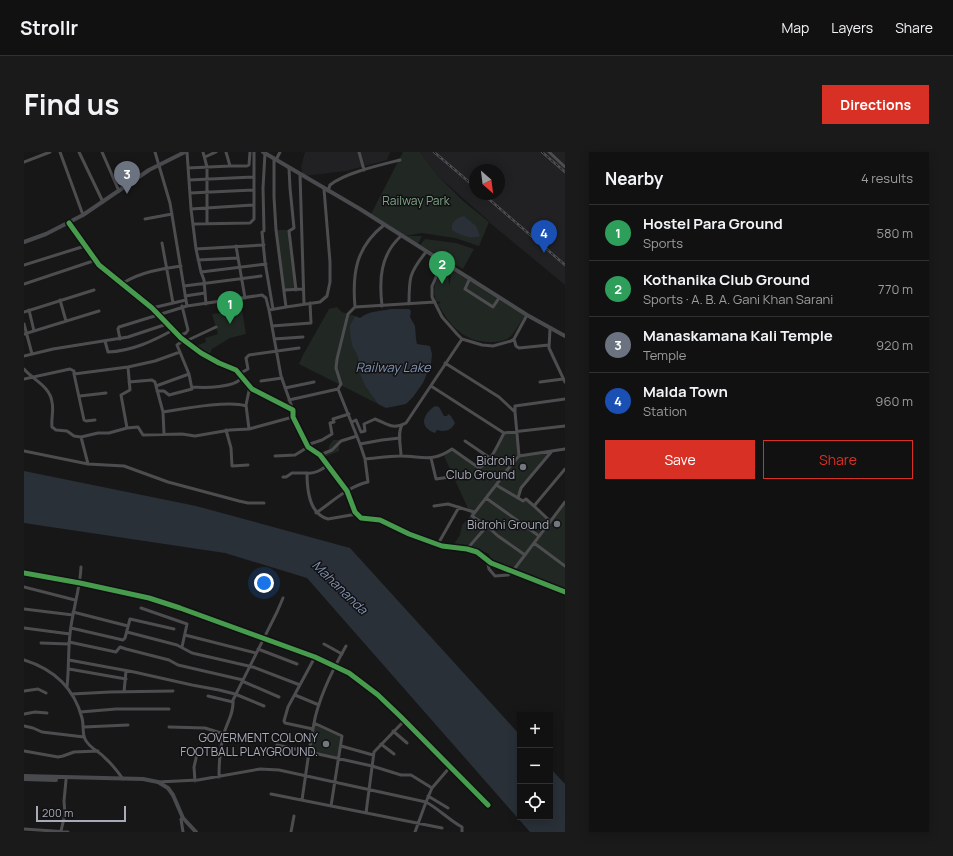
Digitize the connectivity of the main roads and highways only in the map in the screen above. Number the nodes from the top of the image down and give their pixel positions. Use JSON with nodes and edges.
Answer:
{"nodes":[{"id":1,"x":186,"y":152,"type":"edge"},
{"id":2,"x":264,"y":152,"type":"edge"},
{"id":3,"x":24,"y":242,"type":"edge"},
{"id":4,"x":565,"y":336,"type":"edge"},
{"id":5,"x":24,"y":776,"type":"edge"},
{"id":6,"x":24,"y":779,"type":"edge"},
{"id":7,"x":182,"y":818,"type":"junction"},
{"id":8,"x":192,"y":832,"type":"edge"},
{"id":9,"x":196,"y":832,"type":"edge"}],
"edges":[{"from":1,"to":3,"type":"main road"},
{"from":2,"to":4,"type":"main road"},
{"from":5,"to":7,"type":"main road"},
{"from":6,"to":7,"type":"main road"},
{"from":7,"to":8,"type":"main road"},
{"from":7,"to":9,"type":"main road"}]}
